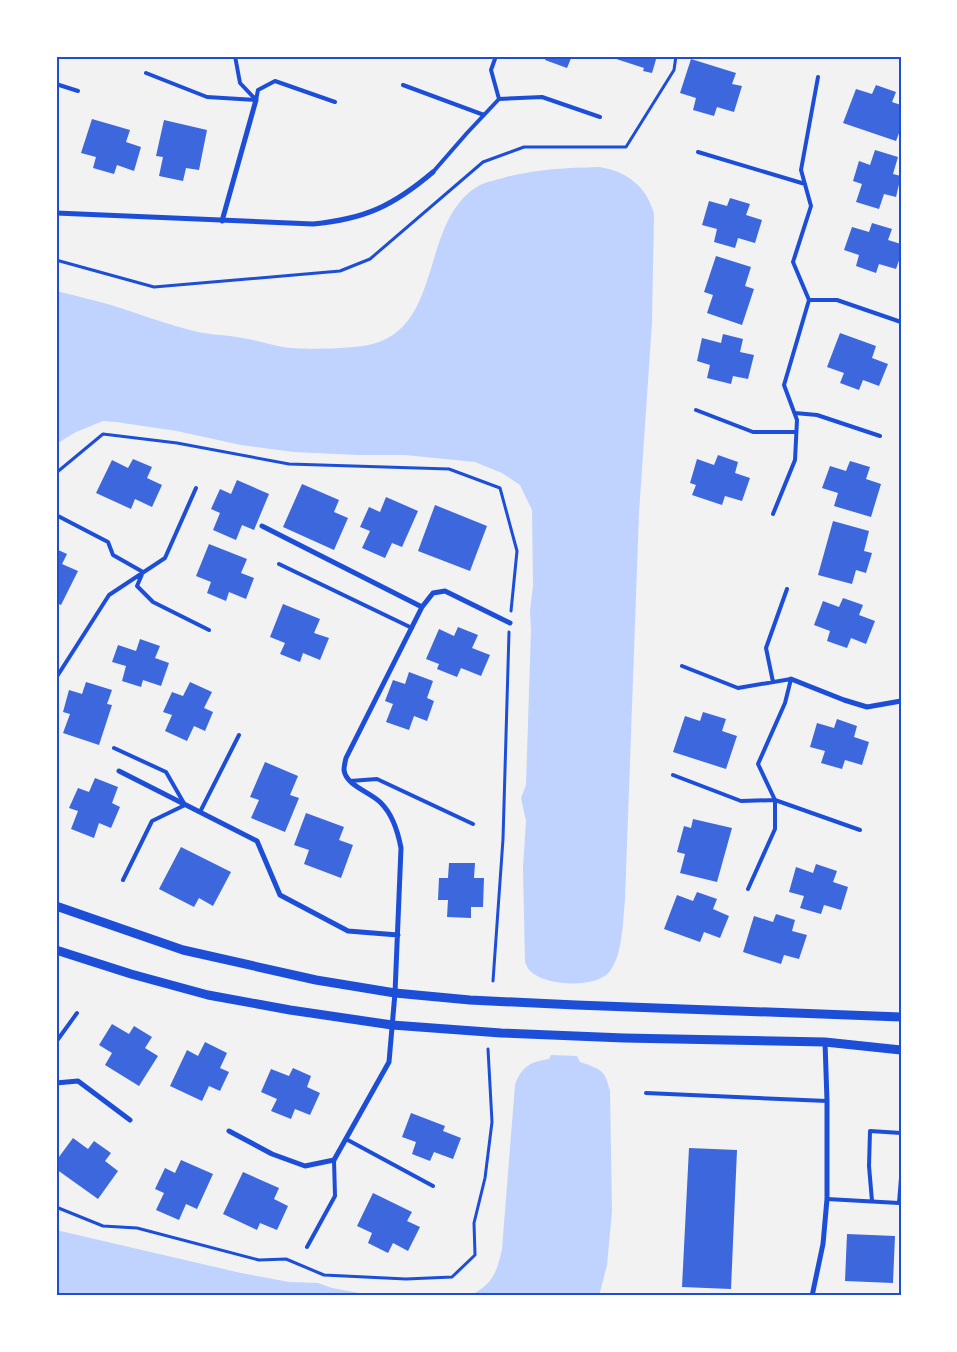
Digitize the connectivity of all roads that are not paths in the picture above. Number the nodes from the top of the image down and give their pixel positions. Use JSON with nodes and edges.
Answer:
{"nodes":[{"id":1,"x":235,"y":56,"type":"edge"},
{"id":2,"x":496,"y":56,"type":"edge"},
{"id":3,"x":146,"y":74,"type":"dead end"},
{"id":4,"x":818,"y":77,"type":"dead end"},
{"id":5,"x":56,"y":84,"type":"edge"},
{"id":6,"x":403,"y":85,"type":"dead end"},
{"id":7,"x":78,"y":91,"type":"dead end"},
{"id":8,"x":499,"y":99,"type":"junction"},
{"id":9,"x":256,"y":100,"type":"junction"},
{"id":10,"x":335,"y":102,"type":"dead end"},
{"id":11,"x":484,"y":115,"type":"junction"},
{"id":12,"x":600,"y":117,"type":"dead end"},
{"id":13,"x":698,"y":152,"type":"dead end"},
{"id":14,"x":433,"y":172,"type":"joint"},
{"id":15,"x":805,"y":184,"type":"junction"},
{"id":16,"x":56,"y":213,"type":"edge"},
{"id":17,"x":222,"y":221,"type":"junction"},
{"id":18,"x":809,"y":300,"type":"junction"},
{"id":19,"x":901,"y":322,"type":"edge"},
{"id":20,"x":696,"y":410,"type":"dead end"},
{"id":21,"x":794,"y":414,"type":"junction"},
{"id":22,"x":796,"y":432,"type":"junction"},
{"id":23,"x":880,"y":436,"type":"dead end"},
{"id":24,"x":196,"y":488,"type":"dead end"},
{"id":25,"x":773,"y":514,"type":"dead end"},
{"id":26,"x":58,"y":516,"type":"dead end"},
{"id":27,"x":262,"y":526,"type":"dead end"},
{"id":28,"x":279,"y":564,"type":"dead end"},
{"id":29,"x":144,"y":572,"type":"junction"},
{"id":30,"x":788,"y":589,"type":"dead end"},
{"id":31,"x":422,"y":607,"type":"junction"},
{"id":32,"x":510,"y":623,"type":"dead end"},
{"id":33,"x":412,"y":628,"type":"junction"},
{"id":34,"x":210,"y":630,"type":"dead end"},
{"id":35,"x":682,"y":666,"type":"dead end"},
{"id":36,"x":56,"y":678,"type":"edge"},
{"id":37,"x":791,"y":678,"type":"junction"},
{"id":38,"x":773,"y":682,"type":"junction"},
{"id":39,"x":901,"y":701,"type":"edge"},
{"id":40,"x":239,"y":735,"type":"dead end"},
{"id":41,"x":114,"y":748,"type":"dead end"},
{"id":42,"x":119,"y":771,"type":"dead end"},
{"id":43,"x":674,"y":775,"type":"dead end"},
{"id":44,"x":350,"y":782,"type":"junction"},
{"id":45,"x":775,"y":800,"type":"junction"},
{"id":46,"x":185,"y":805,"type":"junction"},
{"id":47,"x":200,"y":812,"type":"junction"},
{"id":48,"x":473,"y":824,"type":"dead end"},
{"id":49,"x":860,"y":830,"type":"dead end"},
{"id":50,"x":123,"y":880,"type":"dead end"},
{"id":51,"x":748,"y":890,"type":"dead end"},
{"id":52,"x":56,"y":906,"type":"edge"},
{"id":53,"x":398,"y":935,"type":"junction"},
{"id":54,"x":56,"y":950,"type":"edge"},
{"id":55,"x":396,"y":993,"type":"junction"},
{"id":56,"x":77,"y":1013,"type":"dead end"},
{"id":57,"x":901,"y":1017,"type":"edge"},
{"id":58,"x":392,"y":1025,"type":"junction"},
{"id":59,"x":56,"y":1042,"type":"edge"},
{"id":60,"x":825,"y":1042,"type":"junction"},
{"id":61,"x":901,"y":1050,"type":"edge"},
{"id":62,"x":56,"y":1083,"type":"edge"},
{"id":63,"x":646,"y":1093,"type":"dead end"},
{"id":64,"x":827,"y":1101,"type":"junction"},
{"id":65,"x":130,"y":1120,"type":"dead end"},
{"id":66,"x":229,"y":1131,"type":"dead end"},
{"id":67,"x":901,"y":1133,"type":"edge"},
{"id":68,"x":346,"y":1139,"type":"junction"},
{"id":69,"x":334,"y":1160,"type":"junction"},
{"id":70,"x":901,"y":1178,"type":"edge"},
{"id":71,"x":433,"y":1186,"type":"dead end"},
{"id":72,"x":827,"y":1199,"type":"junction"},
{"id":73,"x":872,"y":1201,"type":"junction"},
{"id":74,"x":307,"y":1247,"type":"dead end"},
{"id":75,"x":812,"y":1296,"type":"edge"}],
"edges":[{"from":1,"to":9,"type":"lane"},
{"from":2,"to":8,"type":"lane"},
{"from":3,"to":9,"type":"lane"},
{"from":4,"to":15,"type":"lane"},
{"from":5,"to":7,"type":"lane"},
{"from":6,"to":11,"type":"lane"},
{"from":8,"to":11,"type":"lane"},
{"from":8,"to":12,"type":"lane"},
{"from":9,"to":10,"type":"lane"},
{"from":9,"to":17,"type":"street"},
{"from":11,"to":14,"type":"lane"},
{"from":13,"to":15,"type":"lane"},
{"from":14,"to":17,"type":"street"},
{"from":15,"to":18,"type":"lane"},
{"from":16,"to":17,"type":"street"},
{"from":18,"to":19,"type":"lane"},
{"from":18,"to":21,"type":"lane"},
{"from":20,"to":22,"type":"lane"},
{"from":21,"to":22,"type":"lane"},
{"from":21,"to":23,"type":"lane"},
{"from":22,"to":25,"type":"lane"},
{"from":24,"to":29,"type":"lane"},
{"from":26,"to":29,"type":"lane"},
{"from":27,"to":31,"type":"street"},
{"from":28,"to":33,"type":"lane"},
{"from":29,"to":34,"type":"lane"},
{"from":29,"to":36,"type":"lane"},
{"from":30,"to":38,"type":"lane"},
{"from":31,"to":32,"type":"street"},
{"from":31,"to":33,"type":"street"},
{"from":33,"to":44,"type":"street"},
{"from":35,"to":38,"type":"lane"},
{"from":37,"to":38,"type":"lane"},
{"from":37,"to":39,"type":"street"},
{"from":37,"to":45,"type":"lane"},
{"from":40,"to":47,"type":"lane"},
{"from":41,"to":46,"type":"lane"},
{"from":42,"to":46,"type":"street"},
{"from":43,"to":45,"type":"lane"},
{"from":44,"to":48,"type":"lane"},
{"from":44,"to":53,"type":"street"},
{"from":45,"to":49,"type":"lane"},
{"from":45,"to":51,"type":"lane"},
{"from":46,"to":47,"type":"street"},
{"from":46,"to":50,"type":"lane"},
{"from":47,"to":53,"type":"street"},
{"from":52,"to":55,"type":"street"},
{"from":53,"to":55,"type":"street"},
{"from":54,"to":58,"type":"street"},
{"from":55,"to":57,"type":"street"},
{"from":55,"to":58,"type":"street"},
{"from":56,"to":59,"type":"lane"},
{"from":58,"to":60,"type":"street"},
{"from":58,"to":68,"type":"street"},
{"from":60,"to":61,"type":"street"},
{"from":60,"to":64,"type":"street"},
{"from":62,"to":65,"type":"street"},
{"from":63,"to":64,"type":"lane"},
{"from":64,"to":72,"type":"street"},
{"from":66,"to":69,"type":"street"},
{"from":67,"to":73,"type":"lane"},
{"from":68,"to":69,"type":"street"},
{"from":68,"to":71,"type":"lane"},
{"from":69,"to":74,"type":"lane"},
{"from":70,"to":73,"type":"lane"},
{"from":72,"to":73,"type":"lane"},
{"from":72,"to":75,"type":"street"}]}
